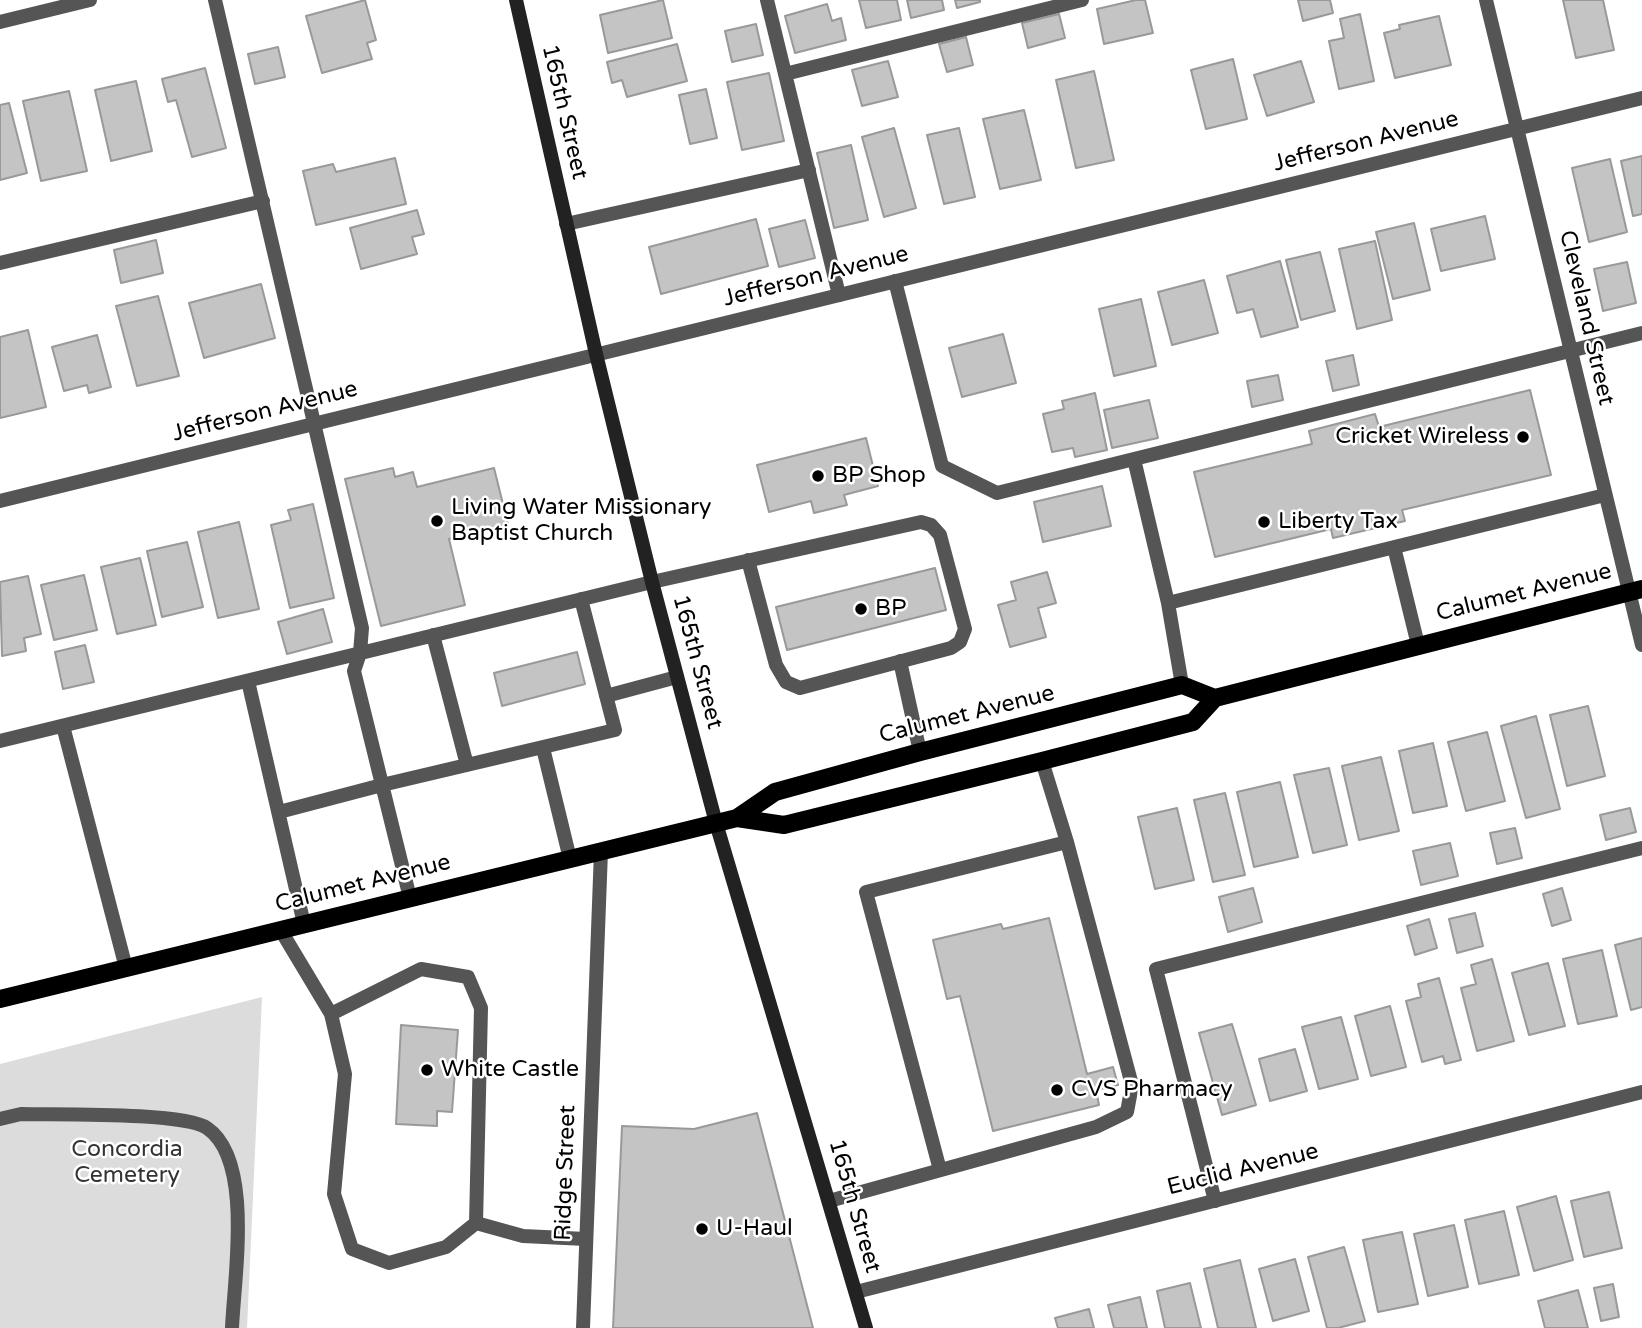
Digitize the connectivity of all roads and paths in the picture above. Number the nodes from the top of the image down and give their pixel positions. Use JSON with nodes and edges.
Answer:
{"nodes":[{"id":1,"x":90,"y":0,"type":"edge"},
{"id":2,"x":215,"y":0,"type":"edge"},
{"id":3,"x":516,"y":0,"type":"edge"},
{"id":4,"x":767,"y":0,"type":"edge"},
{"id":5,"x":1082,"y":0,"type":"edge"},
{"id":6,"x":1486,"y":0,"type":"edge"},
{"id":7,"x":0,"y":22,"type":"edge"},
{"id":8,"x":785,"y":74,"type":"junction"},
{"id":9,"x":1642,"y":98,"type":"edge"},
{"id":10,"x":1517,"y":128,"type":"junction"},
{"id":11,"x":809,"y":170,"type":"junction"},
{"id":12,"x":263,"y":201,"type":"junction"},
{"id":13,"x":566,"y":224,"type":"junction"},
{"id":14,"x":0,"y":263,"type":"edge"},
{"id":15,"x":895,"y":281,"type":"junction"},
{"id":16,"x":839,"y":295,"type":"junction"},
{"id":17,"x":1642,"y":333,"type":"edge"},
{"id":18,"x":1570,"y":351,"type":"junction"},
{"id":19,"x":596,"y":354,"type":"junction"},
{"id":20,"x":315,"y":424,"type":"junction"},
{"id":21,"x":1135,"y":459,"type":"junction"},
{"id":22,"x":1605,"y":495,"type":"junction"},
{"id":23,"x":0,"y":501,"type":"edge"},
{"id":24,"x":1394,"y":547,"type":"junction"},
{"id":25,"x":748,"y":560,"type":"junction"},
{"id":26,"x":652,"y":582,"type":"junction"},
{"id":27,"x":1635,"y":591,"type":"edge"},
{"id":28,"x":581,"y":599,"type":"junction"},
{"id":29,"x":1168,"y":603,"type":"junction"},
{"id":30,"x":433,"y":635,"type":"junction"},
{"id":31,"x":1418,"y":645,"type":"junction"},
{"id":32,"x":1642,"y":645,"type":"edge"},
{"id":33,"x":360,"y":653,"type":"junction"},
{"id":34,"x":900,"y":661,"type":"junction"},
{"id":35,"x":677,"y":677,"type":"junction"},
{"id":36,"x":248,"y":681,"type":"junction"},
{"id":37,"x":1182,"y":685,"type":"junction"},
{"id":38,"x":606,"y":696,"type":"junction"},
{"id":39,"x":1215,"y":698,"type":"junction"},
{"id":40,"x":63,"y":726,"type":"junction"},
{"id":41,"x":0,"y":741,"type":"edge"},
{"id":42,"x":543,"y":748,"type":"junction"},
{"id":43,"x":920,"y":751,"type":"junction"},
{"id":44,"x":1042,"y":761,"type":"junction"},
{"id":45,"x":467,"y":765,"type":"junction"},
{"id":46,"x":382,"y":785,"type":"junction"},
{"id":47,"x":279,"y":812,"type":"junction"},
{"id":48,"x":737,"y":818,"type":"junction"},
{"id":49,"x":716,"y":823,"type":"junction"},
{"id":50,"x":1068,"y":842,"type":"junction"},
{"id":51,"x":1642,"y":848,"type":"edge"},
{"id":52,"x":601,"y":851,"type":"junction"},
{"id":53,"x":570,"y":859,"type":"junction"},
{"id":54,"x":410,"y":898,"type":"junction"},
{"id":55,"x":304,"y":924,"type":"junction"},
{"id":56,"x":280,"y":929,"type":"junction"},
{"id":57,"x":126,"y":968,"type":"junction"},
{"id":58,"x":0,"y":999,"type":"edge"},
{"id":59,"x":331,"y":1014,"type":"junction"},
{"id":60,"x":1642,"y":1092,"type":"edge"},
{"id":61,"x":0,"y":1119,"type":"edge"},
{"id":62,"x":940,"y":1170,"type":"junction"},
{"id":63,"x":829,"y":1201,"type":"junction"},
{"id":64,"x":1215,"y":1201,"type":"junction"},
{"id":65,"x":476,"y":1223,"type":"junction"},
{"id":66,"x":586,"y":1238,"type":"junction"},
{"id":67,"x":856,"y":1292,"type":"junction"},
{"id":68,"x":232,"y":1328,"type":"edge"},
{"id":69,"x":583,"y":1328,"type":"edge"},
{"id":70,"x":866,"y":1328,"type":"edge"}],
"edges":[{"from":1,"to":7,"type":"street"},
{"from":2,"to":12,"type":"street"},
{"from":3,"to":13,"type":"main road","name":"165th Street"},
{"from":4,"to":8,"type":"street"},
{"from":5,"to":8,"type":"street"},
{"from":6,"to":10,"type":"street","name":"Cleveland Street"},
{"from":8,"to":11,"type":"street"},
{"from":9,"to":10,"type":"street","name":"Jefferson Avenue"},
{"from":10,"to":15,"type":"street","name":"Jefferson Avenue"},
{"from":10,"to":18,"type":"street","name":"Cleveland Street"},
{"from":11,"to":13,"type":"street"},
{"from":11,"to":16,"type":"street"},
{"from":12,"to":14,"type":"street"},
{"from":12,"to":20,"type":"street"},
{"from":13,"to":19,"type":"main road","name":"165th Street"},
{"from":15,"to":16,"type":"street","name":"Jefferson Avenue"},
{"from":15,"to":21,"type":"street"},
{"from":16,"to":19,"type":"street","name":"Jefferson Avenue"},
{"from":17,"to":18,"type":"street"},
{"from":18,"to":21,"type":"street"},
{"from":18,"to":22,"type":"street","name":"Cleveland Street"},
{"from":19,"to":20,"type":"street","name":"Jefferson Avenue"},
{"from":19,"to":26,"type":"main road","name":"165th Street"},
{"from":20,"to":23,"type":"street","name":"Jefferson Avenue"},
{"from":20,"to":33,"type":"street"},
{"from":21,"to":29,"type":"street"},
{"from":22,"to":24,"type":"street"},
{"from":22,"to":27,"type":"street","name":"Cleveland Street"},
{"from":24,"to":29,"type":"street"},
{"from":24,"to":31,"type":"street"},
{"from":25,"to":26,"type":"street"},
{"from":25,"to":34,"type":"street"},
{"from":25,"to":34,"type":"street"},
{"from":26,"to":28,"type":"street"},
{"from":26,"to":35,"type":"main road","name":"165th Street"},
{"from":27,"to":31,"type":"main road","name":"Calumet Avenue"},
{"from":27,"to":32,"type":"street","name":"Cleveland Street"},
{"from":28,"to":30,"type":"street"},
{"from":28,"to":38,"type":"street"},
{"from":29,"to":37,"type":"street"},
{"from":30,"to":33,"type":"street"},
{"from":30,"to":45,"type":"street"},
{"from":31,"to":39,"type":"main road","name":"Calumet Avenue"},
{"from":33,"to":36,"type":"street"},
{"from":33,"to":46,"type":"street"},
{"from":34,"to":43,"type":"street"},
{"from":35,"to":38,"type":"street"},
{"from":35,"to":49,"type":"main road","name":"165th Street"},
{"from":36,"to":40,"type":"street"},
{"from":36,"to":47,"type":"street"},
{"from":37,"to":39,"type":"main road"},
{"from":37,"to":43,"type":"main road","name":"Calumet Avenue"},
{"from":38,"to":42,"type":"street"},
{"from":39,"to":44,"type":"main road","name":"Calumet Avenue"},
{"from":40,"to":41,"type":"street"},
{"from":40,"to":57,"type":"street"},
{"from":42,"to":45,"type":"street"},
{"from":42,"to":53,"type":"street"},
{"from":43,"to":48,"type":"main road","name":"Calumet Avenue"},
{"from":44,"to":48,"type":"main road","name":"Calumet Avenue"},
{"from":44,"to":50,"type":"street"},
{"from":45,"to":46,"type":"street"},
{"from":46,"to":47,"type":"street"},
{"from":46,"to":54,"type":"street"},
{"from":47,"to":55,"type":"street"},
{"from":48,"to":49,"type":"main road","name":"Calumet Avenue"},
{"from":49,"to":52,"type":"main road","name":"Calumet Avenue"},
{"from":49,"to":63,"type":"main road","name":"165th Street"},
{"from":50,"to":62,"type":"street"},
{"from":50,"to":62,"type":"street"},
{"from":51,"to":64,"type":"street"},
{"from":52,"to":53,"type":"main road","name":"Calumet Avenue"},
{"from":52,"to":66,"type":"street","name":"Ridge Street"},
{"from":53,"to":54,"type":"main road","name":"Calumet Avenue"},
{"from":54,"to":55,"type":"main road","name":"Calumet Avenue"},
{"from":55,"to":56,"type":"main road","name":"Calumet Avenue"},
{"from":56,"to":57,"type":"main road","name":"Calumet Avenue"},
{"from":56,"to":59,"type":"street"},
{"from":57,"to":58,"type":"main road","name":"Calumet Avenue"},
{"from":59,"to":65,"type":"street"},
{"from":59,"to":65,"type":"street"},
{"from":60,"to":64,"type":"street","name":"Euclid Avenue"},
{"from":61,"to":68,"type":"street"},
{"from":62,"to":63,"type":"street"},
{"from":63,"to":67,"type":"main road","name":"165th Street"},
{"from":64,"to":67,"type":"street","name":"Euclid Avenue"},
{"from":65,"to":66,"type":"street"},
{"from":66,"to":69,"type":"street","name":"Ridge Street"},
{"from":67,"to":70,"type":"main road","name":"165th Street"}]}
